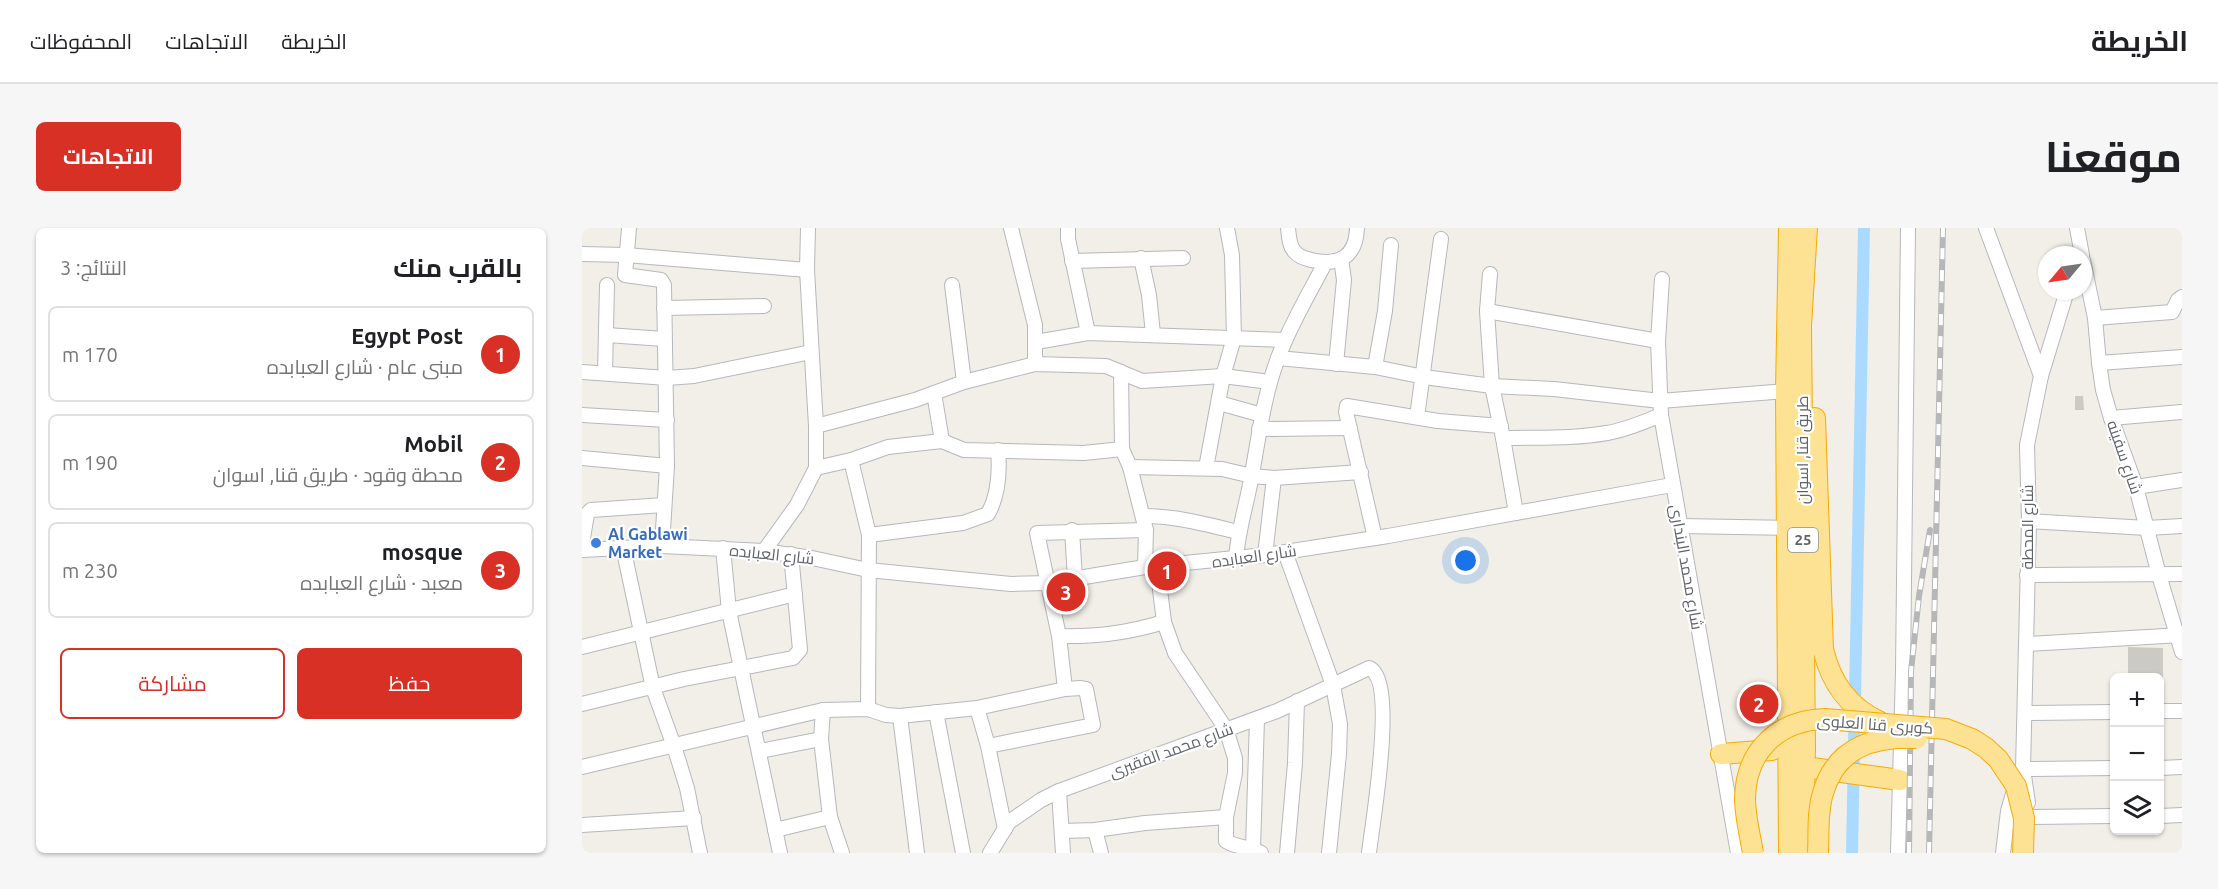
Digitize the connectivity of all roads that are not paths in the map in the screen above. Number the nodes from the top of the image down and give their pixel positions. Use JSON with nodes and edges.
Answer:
{"nodes":[{"id":1,"x":629,"y":228,"type":"edge"},
{"id":2,"x":808,"y":228,"type":"edge"},
{"id":3,"x":1011,"y":228,"type":"edge"},
{"id":4,"x":1068,"y":228,"type":"edge"},
{"id":5,"x":1227,"y":228,"type":"edge"},
{"id":6,"x":1288,"y":228,"type":"edge"},
{"id":7,"x":1357,"y":228,"type":"edge"},
{"id":8,"x":1789,"y":228,"type":"edge"},
{"id":9,"x":1807,"y":228,"type":"edge"},
{"id":10,"x":1908,"y":228,"type":"edge"},
{"id":11,"x":1986,"y":228,"type":"edge"},
{"id":12,"x":2077,"y":228,"type":"edge"},
{"id":13,"x":1441,"y":239,"type":"dead end"},
{"id":14,"x":1391,"y":245,"type":"dead end"},
{"id":15,"x":2080,"y":246,"type":"edge"},
{"id":16,"x":582,"y":254,"type":"edge"},
{"id":17,"x":1806,"y":254,"type":"junction"},
{"id":18,"x":626,"y":255,"type":"junction"},
{"id":19,"x":1141,"y":258,"type":"junction"},
{"id":20,"x":1183,"y":258,"type":"dead end"},
{"id":21,"x":1341,"y":259,"type":"junction"},
{"id":22,"x":1072,"y":261,"type":"junction"},
{"id":23,"x":1325,"y":263,"type":"junction"},
{"id":24,"x":807,"y":270,"type":"junction"},
{"id":25,"x":1490,"y":274,"type":"dead end"},
{"id":26,"x":1662,"y":279,"type":"dead end"},
{"id":27,"x":607,"y":285,"type":"dead end"},
{"id":28,"x":952,"y":285,"type":"dead end"},
{"id":29,"x":2182,"y":297,"type":"edge"},
{"id":30,"x":2064,"y":300,"type":"edge"},
{"id":31,"x":2091,"y":300,"type":"edge"},
{"id":32,"x":764,"y":306,"type":"dead end"},
{"id":33,"x":664,"y":308,"type":"junction"},
{"id":34,"x":1487,"y":311,"type":"junction"},
{"id":35,"x":2095,"y":318,"type":"junction"},
{"id":36,"x":1088,"y":333,"type":"junction"},
{"id":37,"x":1153,"y":334,"type":"junction"},
{"id":38,"x":606,"y":335,"type":"junction"},
{"id":39,"x":1234,"y":338,"type":"junction"},
{"id":40,"x":664,"y":339,"type":"junction"},
{"id":41,"x":1286,"y":340,"type":"junction"},
{"id":42,"x":1658,"y":341,"type":"junction"},
{"id":43,"x":1036,"y":342,"type":"junction"},
{"id":44,"x":811,"y":352,"type":"junction"},
{"id":45,"x":2182,"y":357,"type":"edge"},
{"id":46,"x":1278,"y":358,"type":"junction"},
{"id":47,"x":2099,"y":363,"type":"junction"},
{"id":48,"x":1035,"y":364,"type":"junction"},
{"id":49,"x":1336,"y":364,"type":"junction"},
{"id":50,"x":1375,"y":367,"type":"junction"},
{"id":51,"x":582,"y":372,"type":"edge"},
{"id":52,"x":1121,"y":372,"type":"junction"},
{"id":53,"x":604,"y":373,"type":"junction"},
{"id":54,"x":1223,"y":376,"type":"junction"},
{"id":55,"x":2041,"y":376,"type":"junction"},
{"id":56,"x":1424,"y":377,"type":"junction"},
{"id":57,"x":667,"y":378,"type":"junction"},
{"id":58,"x":964,"y":382,"type":"junction"},
{"id":59,"x":1270,"y":382,"type":"junction"},
{"id":60,"x":1492,"y":386,"type":"junction"},
{"id":61,"x":1786,"y":391,"type":"junction"},
{"id":62,"x":934,"y":393,"type":"junction"},
{"id":63,"x":1219,"y":403,"type":"junction"},
{"id":64,"x":1660,"y":408,"type":"junction"},
{"id":65,"x":2182,"y":412,"type":"edge"},
{"id":66,"x":1262,"y":414,"type":"junction"},
{"id":67,"x":582,"y":415,"type":"edge"},
{"id":68,"x":1418,"y":417,"type":"junction"},
{"id":69,"x":2110,"y":418,"type":"junction"},
{"id":70,"x":668,"y":420,"type":"junction"},
{"id":71,"x":816,"y":426,"type":"junction"},
{"id":72,"x":1350,"y":428,"type":"junction"},
{"id":73,"x":1259,"y":429,"type":"junction"},
{"id":74,"x":1502,"y":432,"type":"junction"},
{"id":75,"x":942,"y":441,"type":"junction"},
{"id":76,"x":1122,"y":449,"type":"junction"},
{"id":77,"x":998,"y":450,"type":"junction"},
{"id":78,"x":582,"y":458,"type":"edge"},
{"id":79,"x":851,"y":460,"type":"junction"},
{"id":80,"x":667,"y":466,"type":"junction"},
{"id":81,"x":1130,"y":467,"type":"junction"},
{"id":82,"x":816,"y":468,"type":"junction"},
{"id":83,"x":1206,"y":468,"type":"junction"},
{"id":84,"x":1361,"y":472,"type":"junction"},
{"id":85,"x":1252,"y":476,"type":"junction"},
{"id":86,"x":1274,"y":478,"type":"junction"},
{"id":87,"x":2182,"y":480,"type":"edge"},
{"id":88,"x":1672,"y":485,"type":"junction"},
{"id":89,"x":2136,"y":487,"type":"junction"},
{"id":90,"x":664,"y":505,"type":"junction"},
{"id":91,"x":1516,"y":513,"type":"junction"},
{"id":92,"x":2029,"y":521,"type":"junction"},
{"id":93,"x":1144,"y":523,"type":"junction"},
{"id":94,"x":1680,"y":526,"type":"junction"},
{"id":95,"x":2182,"y":526,"type":"edge"},
{"id":96,"x":1788,"y":528,"type":"junction"},
{"id":97,"x":2147,"y":528,"type":"junction"},
{"id":98,"x":1072,"y":530,"type":"junction"},
{"id":99,"x":1238,"y":532,"type":"junction"},
{"id":100,"x":868,"y":535,"type":"junction"},
{"id":101,"x":1375,"y":538,"type":"junction"},
{"id":102,"x":582,"y":544,"type":"edge"},
{"id":103,"x":662,"y":546,"type":"junction"},
{"id":104,"x":623,"y":547,"type":"junction"},
{"id":105,"x":723,"y":548,"type":"junction"},
{"id":106,"x":582,"y":550,"type":"edge"},
{"id":107,"x":764,"y":551,"type":"junction"},
{"id":108,"x":1285,"y":552,"type":"junction"},
{"id":109,"x":791,"y":554,"type":"junction"},
{"id":110,"x":1265,"y":555,"type":"junction"},
{"id":111,"x":1236,"y":560,"type":"junction"},
{"id":112,"x":1151,"y":567,"type":"junction"},
{"id":113,"x":868,"y":570,"type":"junction"},
{"id":114,"x":2182,"y":574,"type":"edge"},
{"id":115,"x":2027,"y":575,"type":"junction"},
{"id":116,"x":2159,"y":575,"type":"junction"},
{"id":117,"x":1076,"y":579,"type":"junction"},
{"id":118,"x":1048,"y":583,"type":"junction"},
{"id":119,"x":795,"y":594,"type":"junction"},
{"id":120,"x":729,"y":611,"type":"junction"},
{"id":121,"x":1164,"y":622,"type":"junction"},
{"id":122,"x":640,"y":631,"type":"junction"},
{"id":123,"x":2179,"y":635,"type":"edge"},
{"id":124,"x":1059,"y":636,"type":"junction"},
{"id":125,"x":2026,"y":644,"type":"junction"},
{"id":126,"x":582,"y":647,"type":"edge"},
{"id":127,"x":2182,"y":652,"type":"edge"},
{"id":128,"x":740,"y":668,"type":"junction"},
{"id":129,"x":1333,"y":685,"type":"junction"},
{"id":130,"x":653,"y":688,"type":"junction"},
{"id":131,"x":1065,"y":689,"type":"junction"},
{"id":132,"x":1796,"y":689,"type":"junction"},
{"id":133,"x":1297,"y":701,"type":"junction"},
{"id":134,"x":582,"y":704,"type":"edge"},
{"id":135,"x":977,"y":708,"type":"junction"},
{"id":136,"x":868,"y":709,"type":"junction"},
{"id":137,"x":823,"y":710,"type":"junction"},
{"id":138,"x":2164,"y":711,"type":"edge"},
{"id":139,"x":2182,"y":711,"type":"edge"},
{"id":140,"x":936,"y":712,"type":"junction"},
{"id":141,"x":2110,"y":712,"type":"edge"},
{"id":142,"x":2025,"y":713,"type":"junction"},
{"id":143,"x":900,"y":716,"type":"junction"},
{"id":144,"x":1257,"y":718,"type":"junction"},
{"id":145,"x":1880,"y":722,"type":"junction"},
{"id":146,"x":752,"y":725,"type":"junction"},
{"id":147,"x":1226,"y":729,"type":"junction"},
{"id":148,"x":821,"y":739,"type":"junction"},
{"id":149,"x":674,"y":746,"type":"junction"},
{"id":150,"x":988,"y":746,"type":"junction"},
{"id":151,"x":760,"y":751,"type":"junction"},
{"id":152,"x":1721,"y":754,"type":"junction"},
{"id":153,"x":1799,"y":754,"type":"junction"},
{"id":154,"x":582,"y":767,"type":"edge"},
{"id":155,"x":2182,"y":767,"type":"edge"},
{"id":156,"x":2110,"y":768,"type":"edge"},
{"id":157,"x":2164,"y":768,"type":"edge"},
{"id":158,"x":2023,"y":769,"type":"junction"},
{"id":159,"x":1893,"y":779,"type":"junction"},
{"id":160,"x":1059,"y":791,"type":"junction"},
{"id":161,"x":2182,"y":815,"type":"edge"},
{"id":162,"x":2110,"y":816,"type":"edge"},
{"id":163,"x":2164,"y":816,"type":"edge"},
{"id":164,"x":830,"y":817,"type":"junction"},
{"id":165,"x":1226,"y":817,"type":"junction"},
{"id":166,"x":2030,"y":817,"type":"junction"},
{"id":167,"x":694,"y":818,"type":"junction"},
{"id":168,"x":582,"y":825,"type":"edge"},
{"id":169,"x":1005,"y":829,"type":"junction"},
{"id":170,"x":775,"y":830,"type":"junction"},
{"id":171,"x":1095,"y":830,"type":"junction"},
{"id":172,"x":1062,"y":831,"type":"junction"},
{"id":173,"x":1257,"y":850,"type":"edge"},
{"id":174,"x":700,"y":853,"type":"edge"},
{"id":175,"x":780,"y":853,"type":"edge"},
{"id":176,"x":842,"y":853,"type":"edge"},
{"id":177,"x":917,"y":853,"type":"edge"},
{"id":178,"x":963,"y":853,"type":"edge"},
{"id":179,"x":990,"y":853,"type":"edge"},
{"id":180,"x":1063,"y":853,"type":"edge"},
{"id":181,"x":1101,"y":853,"type":"edge"},
{"id":182,"x":1287,"y":853,"type":"edge"},
{"id":183,"x":1329,"y":853,"type":"edge"},
{"id":184,"x":1369,"y":853,"type":"edge"},
{"id":185,"x":1738,"y":853,"type":"edge"},
{"id":186,"x":1753,"y":853,"type":"edge"},
{"id":187,"x":1789,"y":853,"type":"edge"},
{"id":188,"x":1803,"y":853,"type":"edge"},
{"id":189,"x":1818,"y":853,"type":"edge"},
{"id":190,"x":1898,"y":853,"type":"edge"},
{"id":191,"x":2003,"y":853,"type":"edge"},
{"id":192,"x":2012,"y":853,"type":"edge"},
{"id":193,"x":2023,"y":853,"type":"edge"},
{"id":194,"x":2032,"y":853,"type":"edge"}],
"edges":[{"from":1,"to":18,"type":"street"},
{"from":2,"to":24,"type":"street"},
{"from":3,"to":43,"type":"street"},
{"from":4,"to":22,"type":"street"},
{"from":5,"to":39,"type":"street"},
{"from":6,"to":23,"type":"street"},
{"from":7,"to":21,"type":"street"},
{"from":8,"to":61,"type":"highway","name":"طريق قنا, اسوان","number":"25"},
{"from":9,"to":17,"type":"highway","name":"طريق قنا, اسوان","number":"25"},
{"from":10,"to":159,"type":"street"},
{"from":11,"to":55,"type":"street"},
{"from":12,"to":15,"type":"street","name":"شارع سفينه"},
{"from":13,"to":56,"type":"street"},
{"from":14,"to":50,"type":"street"},
{"from":16,"to":18,"type":"street"},
{"from":17,"to":132,"type":"highway","name":"طريق قنا, اسوان","number":"25"},
{"from":17,"to":145,"type":"highway"},
{"from":18,"to":24,"type":"street"},
{"from":18,"to":33,"type":"street"},
{"from":19,"to":20,"type":"street"},
{"from":19,"to":22,"type":"street"},
{"from":19,"to":37,"type":"street"},
{"from":21,"to":23,"type":"street"},
{"from":21,"to":49,"type":"street"},
{"from":22,"to":36,"type":"street"},
{"from":23,"to":41,"type":"street"},
{"from":24,"to":44,"type":"street"},
{"from":25,"to":34,"type":"street"},
{"from":26,"to":42,"type":"street","name":"شارع محمد البندارى"},
{"from":27,"to":38,"type":"street"},
{"from":28,"to":58,"type":"street"},
{"from":29,"to":35,"type":"street"},
{"from":30,"to":55,"type":"street","name":"شارع المحطة"},
{"from":31,"to":35,"type":"street","name":"شارع سفينه"},
{"from":32,"to":33,"type":"street"},
{"from":33,"to":40,"type":"street"},
{"from":34,"to":42,"type":"street"},
{"from":34,"to":60,"type":"street"},
{"from":35,"to":47,"type":"street","name":"شارع سفينه"},
{"from":36,"to":37,"type":"street"},
{"from":36,"to":43,"type":"street"},
{"from":37,"to":39,"type":"street"},
{"from":38,"to":40,"type":"street"},
{"from":38,"to":53,"type":"street"},
{"from":39,"to":41,"type":"street"},
{"from":39,"to":54,"type":"street"},
{"from":40,"to":57,"type":"street"},
{"from":41,"to":46,"type":"street"},
{"from":42,"to":64,"type":"street","name":"شارع محمد البندارى"},
{"from":43,"to":48,"type":"street"},
{"from":44,"to":57,"type":"street"},
{"from":44,"to":71,"type":"street"},
{"from":45,"to":47,"type":"street"},
{"from":46,"to":49,"type":"street"},
{"from":46,"to":59,"type":"street"},
{"from":47,"to":69,"type":"street","name":"شارع سفينه"},
{"from":48,"to":52,"type":"street"},
{"from":48,"to":58,"type":"street"},
{"from":49,"to":50,"type":"street"},
{"from":50,"to":56,"type":"street"},
{"from":51,"to":53,"type":"street"},
{"from":52,"to":54,"type":"street"},
{"from":52,"to":76,"type":"street"},
{"from":53,"to":57,"type":"street"},
{"from":54,"to":59,"type":"street"},
{"from":54,"to":63,"type":"street"},
{"from":55,"to":92,"type":"street","name":"شارع المحطة"},
{"from":56,"to":60,"type":"street"},
{"from":56,"to":68,"type":"street"},
{"from":57,"to":70,"type":"street"},
{"from":58,"to":62,"type":"street"},
{"from":59,"to":66,"type":"street"},
{"from":60,"to":64,"type":"street"},
{"from":60,"to":74,"type":"street"},
{"from":61,"to":64,"type":"street"},
{"from":61,"to":96,"type":"highway","name":"طريق قنا, اسوان","number":"25"},
{"from":62,"to":71,"type":"street"},
{"from":62,"to":75,"type":"street"},
{"from":63,"to":66,"type":"street"},
{"from":63,"to":83,"type":"street"},
{"from":64,"to":74,"type":"street"},
{"from":64,"to":88,"type":"street","name":"شارع محمد البندارى"},
{"from":65,"to":69,"type":"street"},
{"from":66,"to":73,"type":"street"},
{"from":67,"to":70,"type":"street"},
{"from":68,"to":72,"type":"street"},
{"from":68,"to":74,"type":"street"},
{"from":69,"to":89,"type":"street","name":"شارع سفينه"},
{"from":70,"to":80,"type":"street"},
{"from":71,"to":82,"type":"street"},
{"from":72,"to":73,"type":"street"},
{"from":72,"to":84,"type":"street"},
{"from":73,"to":85,"type":"street"},
{"from":74,"to":91,"type":"street"},
{"from":75,"to":77,"type":"street"},
{"from":75,"to":79,"type":"street"},
{"from":76,"to":77,"type":"street"},
{"from":76,"to":81,"type":"street"},
{"from":77,"to":100,"type":"street"},
{"from":78,"to":80,"type":"street"},
{"from":79,"to":82,"type":"street"},
{"from":79,"to":100,"type":"street"},
{"from":80,"to":90,"type":"street"},
{"from":81,"to":83,"type":"street"},
{"from":81,"to":93,"type":"street"},
{"from":82,"to":107,"type":"street"},
{"from":83,"to":85,"type":"street"},
{"from":84,"to":86,"type":"street"},
{"from":84,"to":101,"type":"street"},
{"from":85,"to":86,"type":"street"},
{"from":85,"to":99,"type":"street"},
{"from":86,"to":110,"type":"street"},
{"from":87,"to":89,"type":"street"},
{"from":88,"to":91,"type":"street","name":"شارع العبابده"},
{"from":88,"to":94,"type":"street","name":"شارع محمد البندارى"},
{"from":89,"to":97,"type":"street","name":"شارع سفينه"},
{"from":90,"to":102,"type":"street"},
{"from":90,"to":103,"type":"street"},
{"from":91,"to":101,"type":"street","name":"شارع العبابده"},
{"from":92,"to":97,"type":"street"},
{"from":92,"to":115,"type":"street","name":"شارع المحطة"},
{"from":93,"to":98,"type":"street"},
{"from":93,"to":99,"type":"street"},
{"from":93,"to":112,"type":"street"},
{"from":94,"to":96,"type":"street"},
{"from":94,"to":152,"type":"street","name":"شارع محمد البندارى"},
{"from":95,"to":97,"type":"street"},
{"from":96,"to":132,"type":"highway","name":"طريق قنا, اسوان","number":"25"},
{"from":97,"to":116,"type":"street","name":"شارع سفينه"},
{"from":98,"to":117,"type":"street"},
{"from":98,"to":118,"type":"street"},
{"from":99,"to":111,"type":"street"},
{"from":100,"to":113,"type":"street"},
{"from":101,"to":108,"type":"street","name":"شارع العبابده"},
{"from":103,"to":104,"type":"street","name":"شارع العبابده"},
{"from":103,"to":105,"type":"street","name":"شارع العبابده"},
{"from":104,"to":106,"type":"street","name":"شارع العبابده"},
{"from":104,"to":122,"type":"street"},
{"from":105,"to":107,"type":"street","name":"شارع العبابده"},
{"from":105,"to":120,"type":"street"},
{"from":107,"to":109,"type":"street","name":"شارع العبابده"},
{"from":108,"to":110,"type":"street","name":"شارع العبابده"},
{"from":108,"to":129,"type":"street"},
{"from":109,"to":113,"type":"street","name":"شارع العبابده"},
{"from":109,"to":119,"type":"street"},
{"from":110,"to":111,"type":"street","name":"شارع العبابده"},
{"from":111,"to":112,"type":"street","name":"شارع العبابده"},
{"from":112,"to":117,"type":"street","name":"شارع العبابده"},
{"from":112,"to":121,"type":"street"},
{"from":113,"to":118,"type":"street","name":"شارع العبابده"},
{"from":113,"to":136,"type":"street"},
{"from":114,"to":116,"type":"street"},
{"from":115,"to":116,"type":"street"},
{"from":115,"to":125,"type":"street","name":"شارع المحطة"},
{"from":116,"to":123,"type":"street","name":"شارع سفينه"},
{"from":117,"to":118,"type":"street","name":"شارع العبابده"},
{"from":118,"to":124,"type":"street"},
{"from":119,"to":120,"type":"street"},
{"from":119,"to":128,"type":"street"},
{"from":120,"to":122,"type":"street"},
{"from":120,"to":128,"type":"street"},
{"from":121,"to":124,"type":"street"},
{"from":121,"to":147,"type":"street"},
{"from":122,"to":126,"type":"street"},
{"from":122,"to":130,"type":"street"},
{"from":123,"to":125,"type":"street"},
{"from":123,"to":127,"type":"street","name":"شارع سفينه"},
{"from":124,"to":131,"type":"street"},
{"from":125,"to":142,"type":"street","name":"شارع المحطة"},
{"from":128,"to":130,"type":"street"},
{"from":128,"to":146,"type":"street"},
{"from":129,"to":133,"type":"street","name":"شارع محمد الفقيرى"},
{"from":129,"to":183,"type":"street"},
{"from":129,"to":184,"type":"street","name":"شارع محمد الفقيرى"},
{"from":130,"to":134,"type":"street"},
{"from":130,"to":149,"type":"street"},
{"from":131,"to":135,"type":"street"},
{"from":131,"to":150,"type":"street"},
{"from":132,"to":153,"type":"highway","name":"طريق قنا, اسوان","number":"25"},
{"from":133,"to":144,"type":"street","name":"شارع محمد الفقيرى"},
{"from":133,"to":182,"type":"street"},
{"from":135,"to":140,"type":"street"},
{"from":135,"to":150,"type":"street"},
{"from":136,"to":137,"type":"street"},
{"from":136,"to":143,"type":"street"},
{"from":137,"to":146,"type":"street"},
{"from":137,"to":148,"type":"street"},
{"from":138,"to":139,"type":"street"},
{"from":140,"to":143,"type":"street"},
{"from":140,"to":178,"type":"street"},
{"from":141,"to":142,"type":"street"},
{"from":142,"to":158,"type":"street","name":"شارع المحطة"},
{"from":143,"to":177,"type":"street"},
{"from":144,"to":147,"type":"street","name":"شارع محمد الفقيرى"},
{"from":144,"to":173,"type":"street"},
{"from":145,"to":186,"type":"highway","name":"كوبرى قنا العلوى","bridge":true},
{"from":145,"to":193,"type":"highway","name":"كوبرى قنا العلوى","bridge":true},
{"from":146,"to":149,"type":"street"},
{"from":146,"to":151,"type":"street"},
{"from":147,"to":160,"type":"street","name":"شارع محمد الفقيرى"},
{"from":147,"to":165,"type":"street"},
{"from":148,"to":151,"type":"street"},
{"from":148,"to":164,"type":"street"},
{"from":149,"to":154,"type":"street"},
{"from":149,"to":167,"type":"street"},
{"from":150,"to":169,"type":"street"},
{"from":151,"to":170,"type":"street"},
{"from":152,"to":153,"type":"highway"},
{"from":152,"to":185,"type":"street","name":"شارع محمد البندارى"},
{"from":153,"to":159,"type":"highway"},
{"from":153,"to":187,"type":"highway","name":"طريق قنا, اسوان","number":"25"},
{"from":153,"to":188,"type":"highway","name":"طريق قنا, اسوان","number":"25"},
{"from":155,"to":157,"type":"street"},
{"from":156,"to":158,"type":"street"},
{"from":158,"to":166,"type":"street","name":"شارع المحطة"},
{"from":158,"to":191,"type":"street","name":"شارع المحطة"},
{"from":159,"to":190,"type":"street"},
{"from":160,"to":169,"type":"street","name":"شارع محمد الفقيرى"},
{"from":160,"to":172,"type":"street"},
{"from":161,"to":163,"type":"street"},
{"from":162,"to":166,"type":"street"},
{"from":164,"to":170,"type":"street"},
{"from":164,"to":176,"type":"street"},
{"from":165,"to":171,"type":"street"},
{"from":165,"to":173,"type":"street"},
{"from":166,"to":194,"type":"street","name":"شارع المحطة"},
{"from":167,"to":168,"type":"street"},
{"from":167,"to":174,"type":"street"},
{"from":169,"to":179,"type":"street","name":"شارع محمد الفقيرى"},
{"from":170,"to":175,"type":"street"},
{"from":171,"to":172,"type":"street"},
{"from":171,"to":181,"type":"street"},
{"from":172,"to":180,"type":"street"},
{"from":189,"to":192,"type":"highway","name":"كوبرى قنا العلوى","bridge":true}]}
